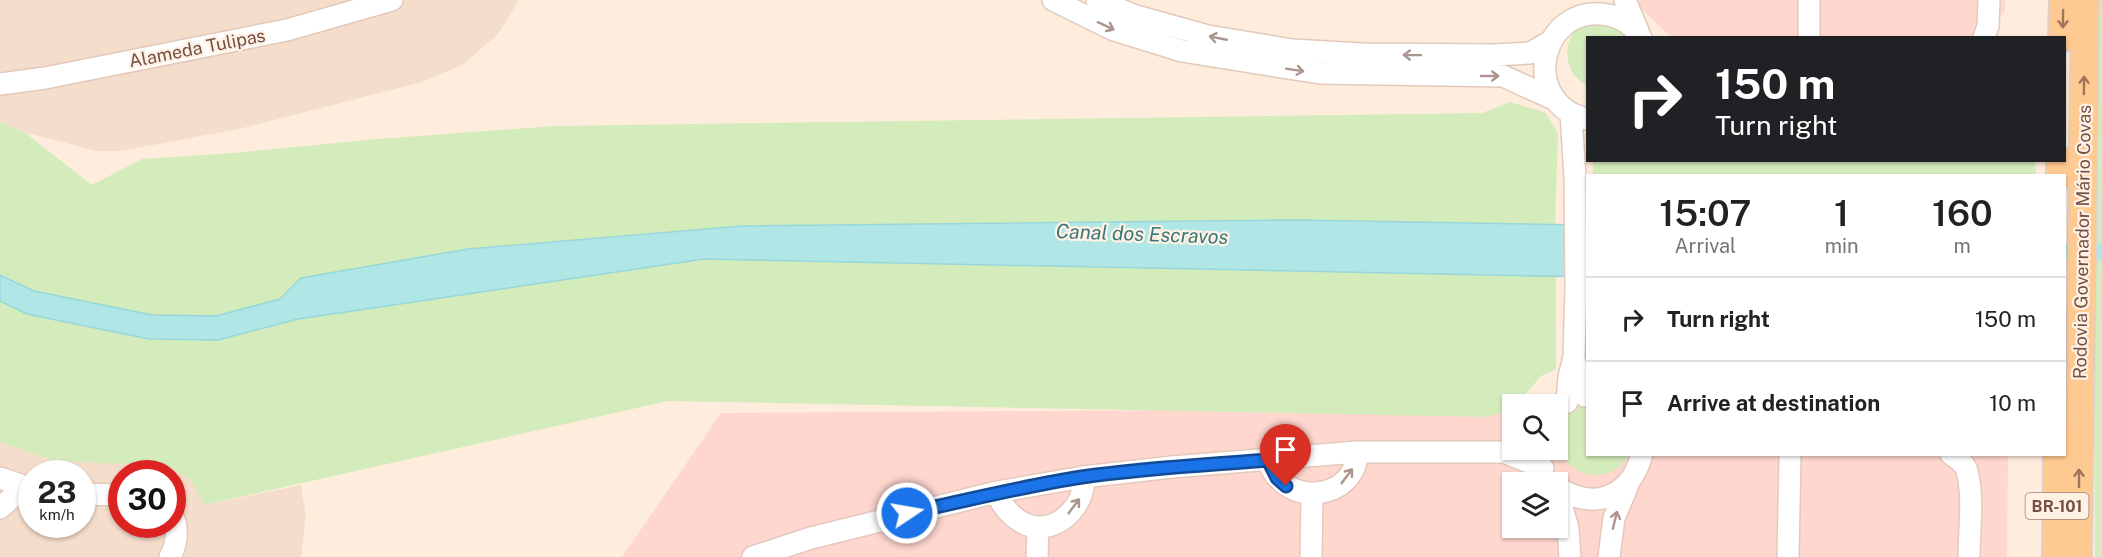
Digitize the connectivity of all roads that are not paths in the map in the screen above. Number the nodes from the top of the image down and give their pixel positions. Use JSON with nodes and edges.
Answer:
{"nodes":[{"id":1,"x":392,"y":0,"type":"edge"},
{"id":2,"x":1053,"y":0,"type":"edge"},
{"id":3,"x":1097,"y":0,"type":"edge"},
{"id":4,"x":1576,"y":0,"type":"edge"},
{"id":5,"x":1625,"y":0,"type":"edge"},
{"id":6,"x":1809,"y":0,"type":"edge"},
{"id":7,"x":1989,"y":0,"type":"edge"},
{"id":8,"x":2063,"y":0,"type":"edge"},
{"id":9,"x":2085,"y":0,"type":"edge"},
{"id":10,"x":1558,"y":33,"type":"junction"},
{"id":11,"x":1641,"y":36,"type":"edge"},
{"id":12,"x":1809,"y":36,"type":"edge"},
{"id":13,"x":1985,"y":36,"type":"edge"},
{"id":14,"x":2062,"y":36,"type":"edge"},
{"id":15,"x":0,"y":84,"type":"edge"},
{"id":16,"x":1571,"y":110,"type":"edge"},
{"id":17,"x":1586,"y":150,"type":"edge"},
{"id":18,"x":2061,"y":162,"type":"edge"},
{"id":19,"x":1575,"y":178,"type":"junction"},
{"id":20,"x":2071,"y":180,"type":"edge"},
{"id":21,"x":1574,"y":401,"type":"edge"},
{"id":22,"x":1502,"y":450,"type":"edge"},
{"id":23,"x":1357,"y":453,"type":"junction"},
{"id":24,"x":1657,"y":456,"type":"edge"},
{"id":25,"x":1790,"y":456,"type":"edge"},
{"id":26,"x":1955,"y":456,"type":"edge"},
{"id":27,"x":2057,"y":456,"type":"edge"},
{"id":28,"x":1268,"y":460,"type":"junction"},
{"id":29,"x":1530,"y":460,"type":"edge"},
{"id":30,"x":1545,"y":467,"type":"edge"},
{"id":31,"x":1636,"y":469,"type":"edge"},
{"id":32,"x":0,"y":477,"type":"edge"},
{"id":33,"x":1083,"y":477,"type":"junction"},
{"id":34,"x":18,"y":484,"type":"edge"},
{"id":35,"x":997,"y":492,"type":"junction"},
{"id":36,"x":1568,"y":494,"type":"edge"},
{"id":37,"x":18,"y":495,"type":"edge"},
{"id":38,"x":1312,"y":495,"type":"junction"},
{"id":39,"x":0,"y":508,"type":"edge"},
{"id":40,"x":1038,"y":527,"type":"junction"},
{"id":41,"x":1568,"y":528,"type":"edge"},
{"id":42,"x":176,"y":538,"type":"edge"},
{"id":43,"x":759,"y":556,"type":"edge"},
{"id":44,"x":170,"y":557,"type":"edge"},
{"id":45,"x":1037,"y":557,"type":"edge"},
{"id":46,"x":1311,"y":557,"type":"edge"},
{"id":47,"x":1570,"y":557,"type":"edge"},
{"id":48,"x":1609,"y":557,"type":"edge"},
{"id":49,"x":1788,"y":557,"type":"edge"},
{"id":50,"x":1969,"y":557,"type":"edge"},
{"id":51,"x":2056,"y":557,"type":"edge"},
{"id":52,"x":2078,"y":557,"type":"edge"}],
"edges":[{"from":1,"to":15,"type":"street","name":"Alameda Tulipas"},
{"from":2,"to":16,"type":"street","one_way":true},
{"from":10,"to":3,"type":"street","one_way":true},
{"from":4,"to":10,"type":"street"},
{"from":5,"to":11,"type":"street"},
{"from":6,"to":12,"type":"street"},
{"from":7,"to":13,"type":"street"},
{"from":8,"to":14,"type":"main road","one_way":true},
{"from":20,"to":9,"type":"main road","name":"Rodovia Governador Mário Covas","number":"BR-101","one_way":true},
{"from":10,"to":11,"type":"street"},
{"from":10,"to":16,"type":"street"},
{"from":16,"to":19,"type":"street"},
{"from":17,"to":19,"type":"street"},
{"from":18,"to":20,"type":"main road","name":"Rodovia Governador Mário Covas","number":"BR-101"},
{"from":19,"to":21,"type":"street"},
{"from":52,"to":20,"type":"main road","name":"Rodovia Governador Mário Covas","number":"BR-101","one_way":true},
{"from":22,"to":23,"type":"street"},
{"from":23,"to":28,"type":"street"},
{"from":38,"to":23,"type":"street","one_way":true},
{"from":24,"to":31,"type":"street"},
{"from":25,"to":49,"type":"street"},
{"from":26,"to":50,"type":"street"},
{"from":27,"to":51,"type":"main road","number":"BR-101"},
{"from":28,"to":33,"type":"street"},
{"from":28,"to":38,"type":"street"},
{"from":29,"to":30,"type":"street"},
{"from":31,"to":36,"type":"street"},
{"from":48,"to":31,"type":"street","one_way":true},
{"from":32,"to":34,"type":"street"},
{"from":33,"to":35,"type":"street"},
{"from":40,"to":33,"type":"street","one_way":true},
{"from":35,"to":40,"type":"street"},
{"from":35,"to":43,"type":"street"},
{"from":37,"to":39,"type":"street"},
{"from":38,"to":46,"type":"street"},
{"from":40,"to":45,"type":"street"},
{"from":41,"to":47,"type":"street"},
{"from":42,"to":44,"type":"street"}]}
